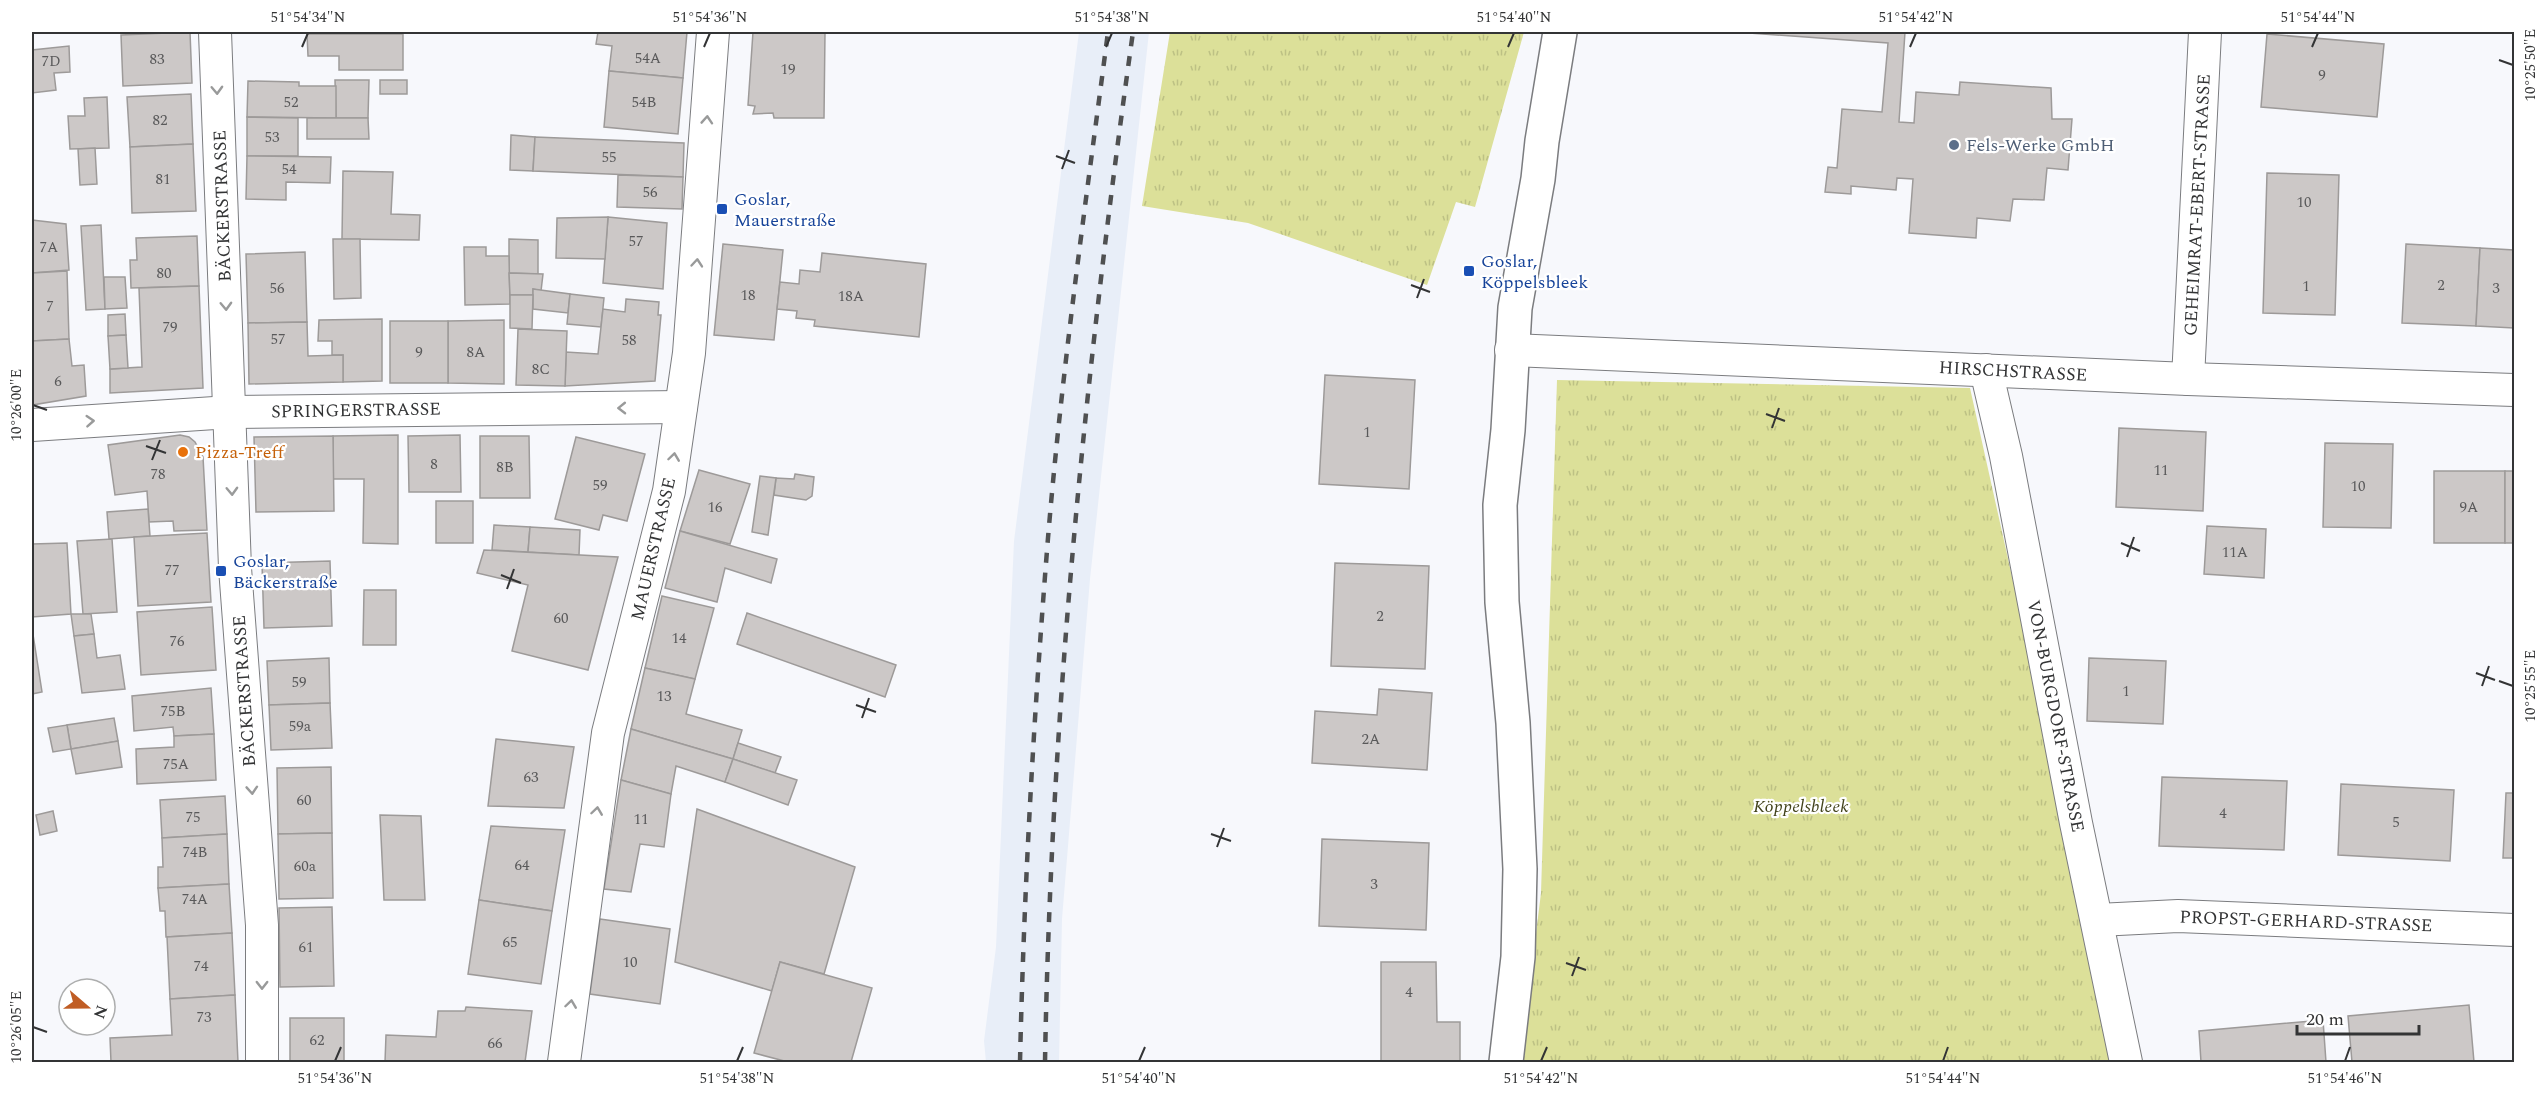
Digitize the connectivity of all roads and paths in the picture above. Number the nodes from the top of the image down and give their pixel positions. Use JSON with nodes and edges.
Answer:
{"nodes":[{"id":1,"x":215,"y":32,"type":"edge"},
{"id":2,"x":713,"y":32,"type":"edge"},
{"id":3,"x":1560,"y":32,"type":"edge"},
{"id":4,"x":1568,"y":32,"type":"edge"},
{"id":5,"x":2205,"y":32,"type":"edge"},
{"id":6,"x":1538,"y":179,"type":"junction"},
{"id":7,"x":1511,"y":350,"type":"junction"},
{"id":8,"x":1986,"y":370,"type":"junction"},
{"id":9,"x":2188,"y":380,"type":"junction"},
{"id":10,"x":2514,"y":390,"type":"edge"},
{"id":11,"x":681,"y":407,"type":"junction"},
{"id":12,"x":230,"y":412,"type":"junction"},
{"id":13,"x":32,"y":425,"type":"edge"},
{"id":14,"x":2098,"y":920,"type":"junction"},
{"id":15,"x":2514,"y":930,"type":"edge"},
{"id":16,"x":262,"y":1062,"type":"edge"},
{"id":17,"x":564,"y":1062,"type":"edge"},
{"id":18,"x":1506,"y":1062,"type":"edge"},
{"id":19,"x":2126,"y":1062,"type":"edge"}],
"edges":[{"from":1,"to":12,"type":"street","name":"BÄCKERSTRASSE","one_way":true},
{"from":11,"to":2,"type":"street","name":"MAUERSTRASSE","one_way":true},
{"from":3,"to":6,"type":"street"},
{"from":4,"to":6,"type":"street"},
{"from":5,"to":9,"type":"street","name":"GEHEIMRAT-EBERT-STRASSE"},
{"from":6,"to":7,"type":"street"},
{"from":7,"to":8,"type":"street","name":"HIRSCHSTRASSE"},
{"from":7,"to":18,"type":"street"},
{"from":8,"to":9,"type":"street","name":"HIRSCHSTRASSE"},
{"from":8,"to":14,"type":"street","name":"VON-BURGDORF-STRASSE"},
{"from":9,"to":10,"type":"street","name":"HIRSCHSTRASSE"},
{"from":11,"to":12,"type":"street","name":"SPRINGERSTRASSE","one_way":true},
{"from":17,"to":11,"type":"street","name":"MAUERSTRASSE","one_way":true},
{"from":13,"to":12,"type":"street","name":"SPRINGERSTRASSE","one_way":true},
{"from":12,"to":16,"type":"street","name":"BÄCKERSTRASSE","one_way":true},
{"from":14,"to":15,"type":"street","name":"PROPST-GERHARD-STRASSE"},
{"from":14,"to":19,"type":"street","name":"VON-BURGDORF-STRASSE"}]}
